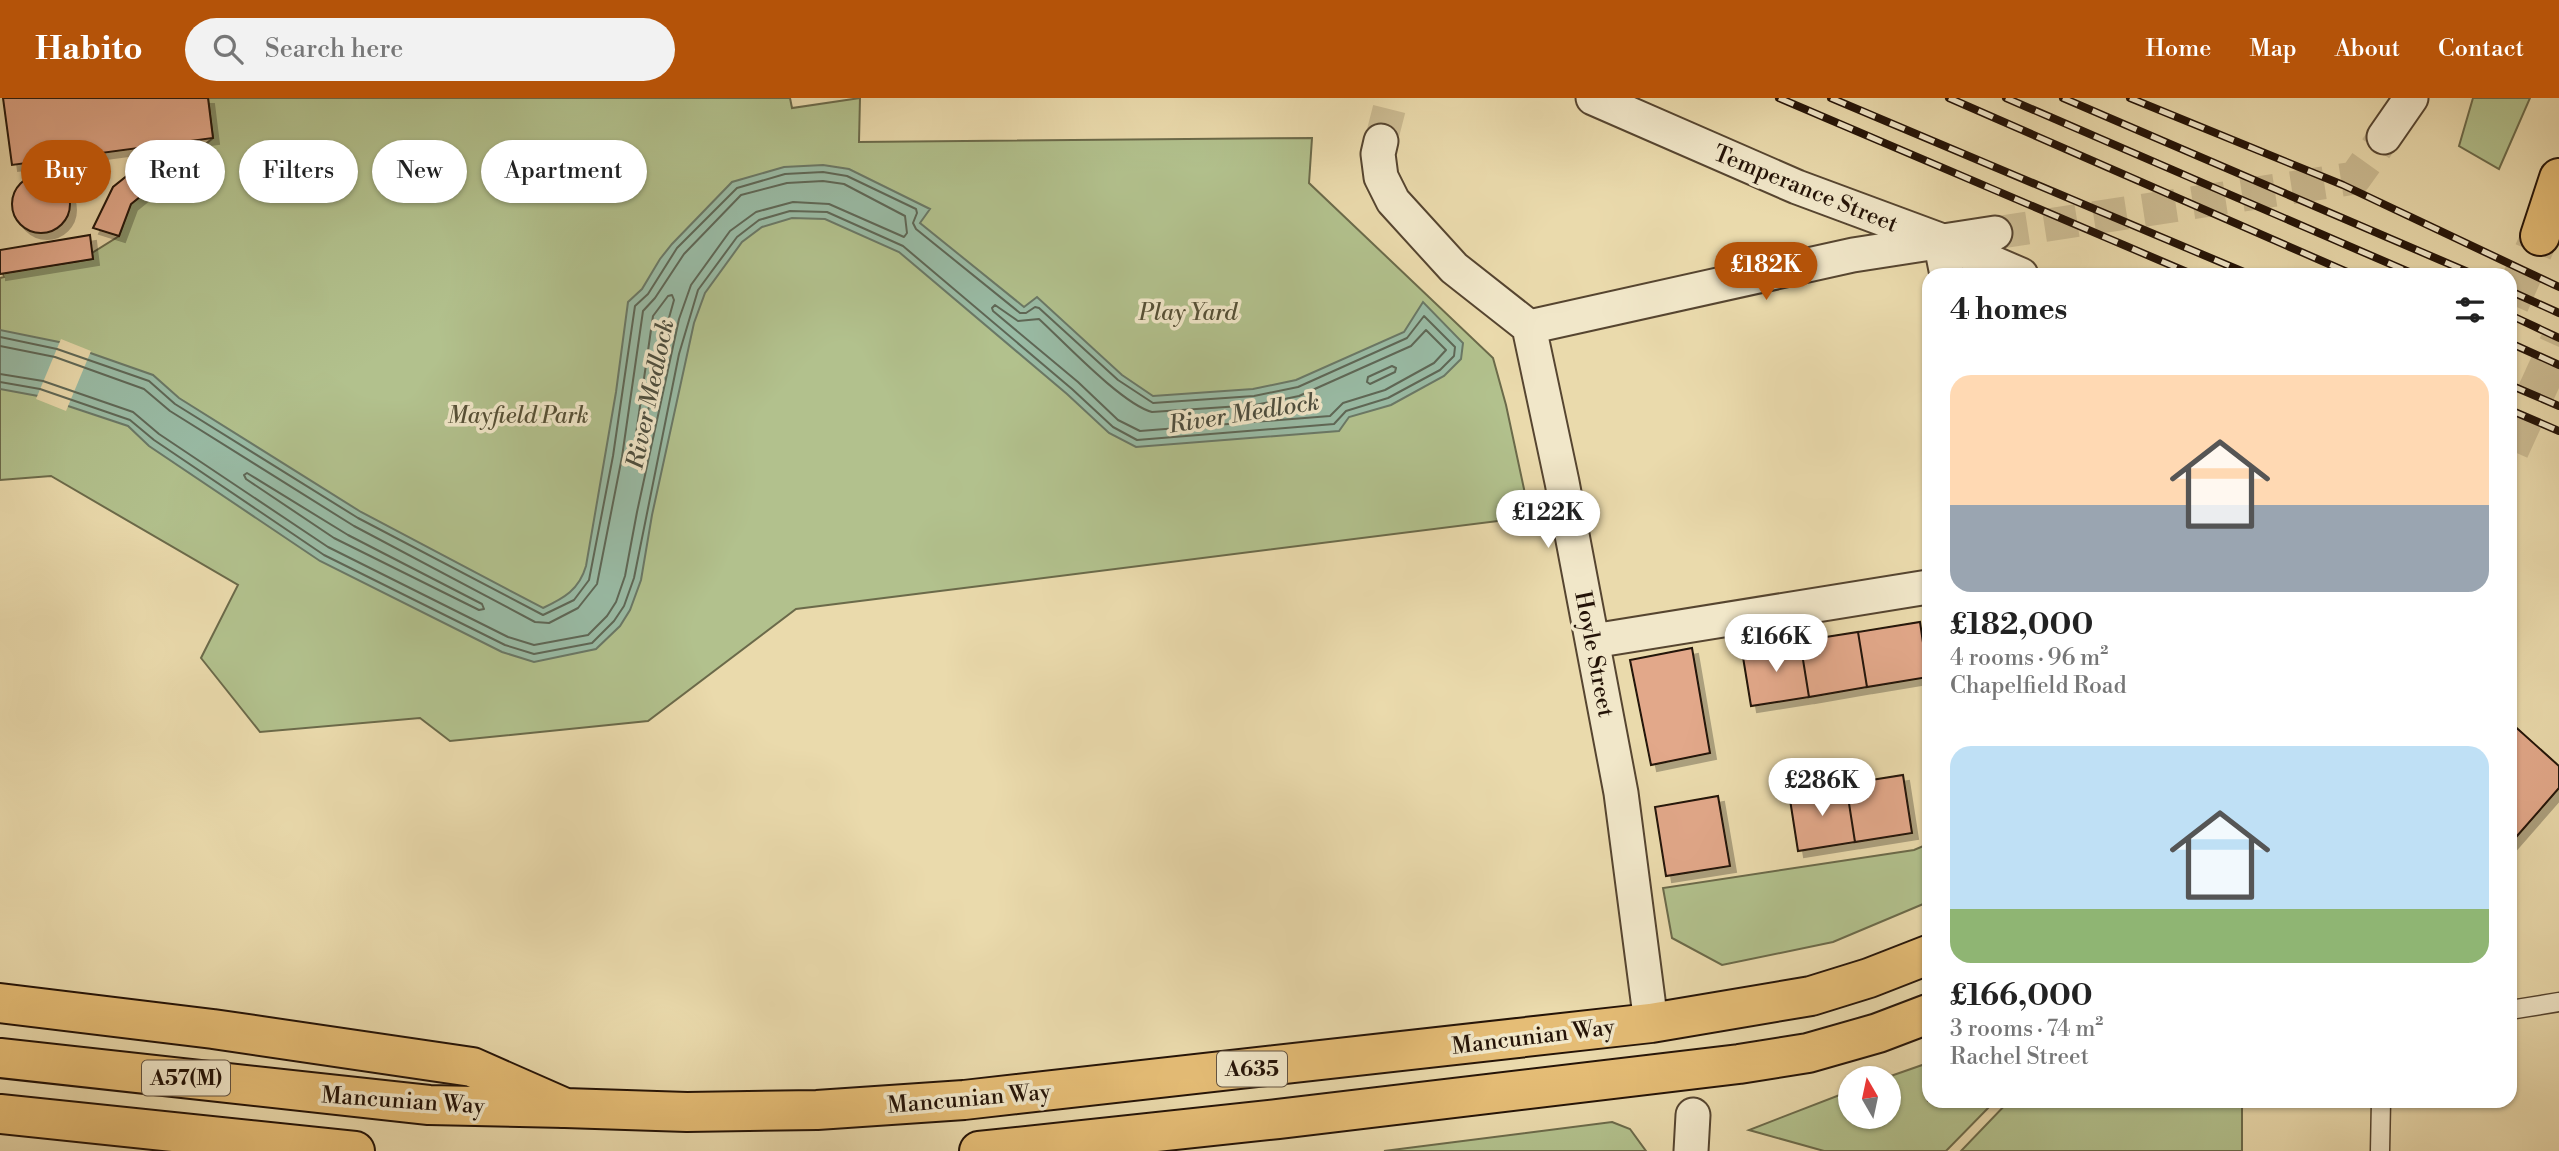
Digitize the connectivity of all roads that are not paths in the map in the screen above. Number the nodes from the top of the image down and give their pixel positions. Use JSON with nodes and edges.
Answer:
{"nodes":[{"id":1,"x":1593,"y":98,"type":"edge"},
{"id":2,"x":2405,"y":100,"type":"edge"},
{"id":3,"x":2384,"y":137,"type":"tunnel mouth"},
{"id":4,"x":1381,"y":141,"type":"tunnel mouth"},
{"id":5,"x":2559,"y":178,"type":"edge"},
{"id":6,"x":1995,"y":233,"type":"tunnel mouth"},
{"id":7,"x":2540,"y":236,"type":"tunnel mouth"},
{"id":8,"x":1940,"y":240,"type":"junction"},
{"id":9,"x":1946,"y":268,"type":"edge"},
{"id":10,"x":2005,"y":268,"type":"tunnel mouth"},
{"id":11,"x":1529,"y":327,"type":"junction"},
{"id":12,"x":1922,"y":588,"type":"edge"},
{"id":13,"x":1593,"y":641,"type":"junction"},
{"id":14,"x":1922,"y":957,"type":"edge"},
{"id":15,"x":2559,"y":1002,"type":"edge"},
{"id":16,"x":0,"y":1003,"type":"edge"},
{"id":17,"x":2517,"y":1009,"type":"edge"},
{"id":18,"x":1922,"y":1016,"type":"edge"},
{"id":19,"x":1651,"y":1023,"type":"junction"},
{"id":20,"x":0,"y":1058,"type":"edge"},
{"id":21,"x":565,"y":1108,"type":"junction"},
{"id":22,"x":2381,"y":1108,"type":"edge"},
{"id":23,"x":0,"y":1114,"type":"edge"},
{"id":24,"x":1693,"y":1115,"type":"dead end"},
{"id":25,"x":355,"y":1151,"type":"edge"},
{"id":26,"x":979,"y":1151,"type":"edge"},
{"id":27,"x":1691,"y":1151,"type":"edge"},
{"id":28,"x":2380,"y":1151,"type":"edge"}],
"edges":[{"from":1,"to":8,"type":"street","name":"Temperance Street"},
{"from":2,"to":3,"type":"street"},
{"from":4,"to":11,"type":"street"},
{"from":5,"to":7,"type":"highway"},
{"from":6,"to":8,"type":"street"},
{"from":8,"to":9,"type":"street"},
{"from":8,"to":10,"type":"street","name":"Temperance Street"},
{"from":8,"to":11,"type":"street"},
{"from":11,"to":13,"type":"street","name":"Hoyle Street"},
{"from":12,"to":13,"type":"street"},
{"from":13,"to":19,"type":"street","name":"Hoyle Street"},
{"from":14,"to":19,"type":"highway","name":"Mancunian Way","number":"A635"},
{"from":15,"to":17,"type":"lane"},
{"from":16,"to":21,"type":"highway"},
{"from":18,"to":26,"type":"highway","number":"A635"},
{"from":19,"to":21,"type":"highway","name":"Mancunian Way","number":"A635"},
{"from":20,"to":21,"type":"highway","name":"Mancunian Way","number":"A57(M)"},
{"from":22,"to":28,"type":"lane"},
{"from":23,"to":25,"type":"highway","number":"A57(M)"},
{"from":24,"to":27,"type":"street"}]}
